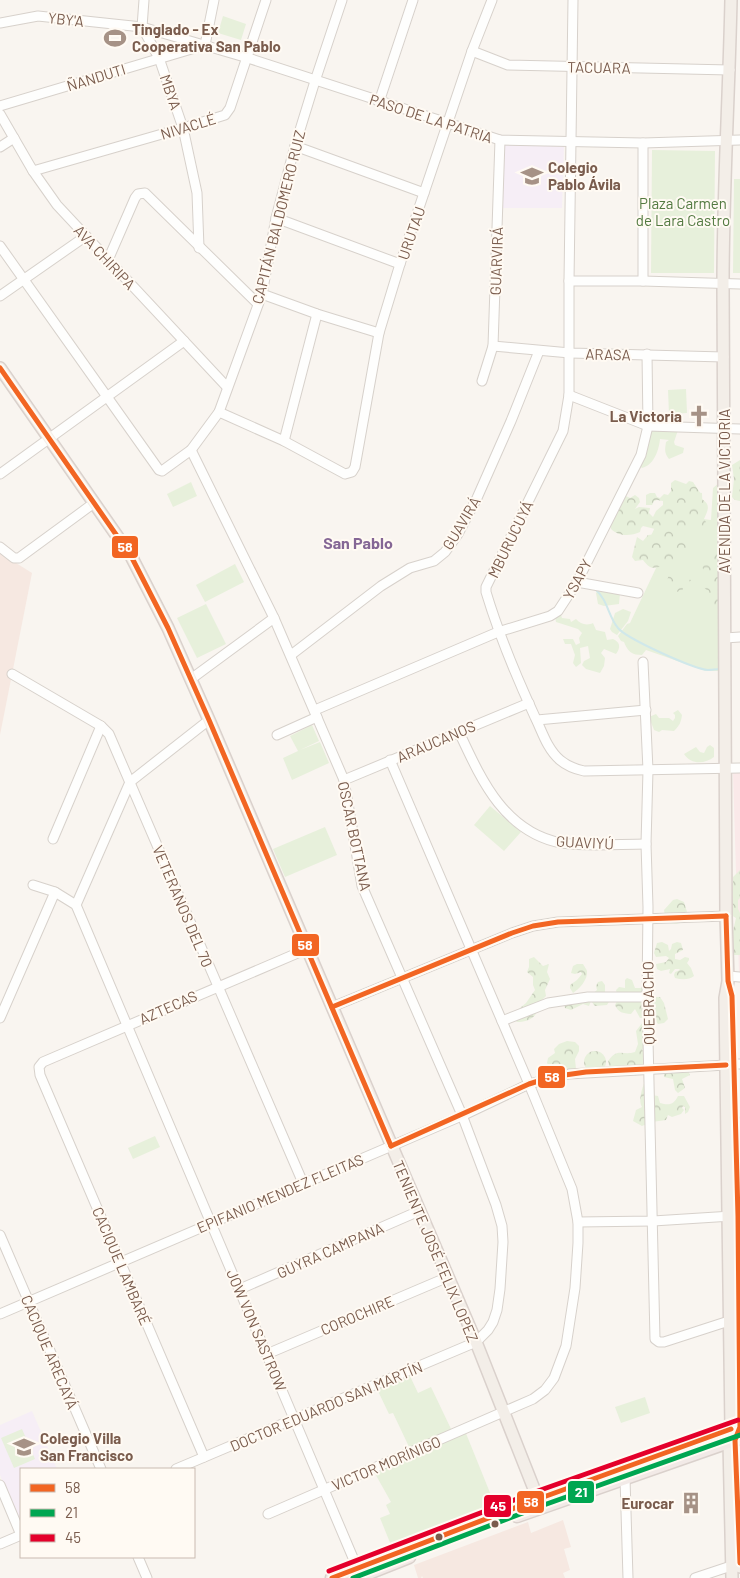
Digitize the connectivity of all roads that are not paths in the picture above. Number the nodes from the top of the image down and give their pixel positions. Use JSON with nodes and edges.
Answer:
{"nodes":[{"id":1,"x":144,"y":0,"type":"edge"},
{"id":2,"x":214,"y":0,"type":"edge"},
{"id":3,"x":266,"y":0,"type":"edge"},
{"id":4,"x":342,"y":0,"type":"edge"},
{"id":5,"x":413,"y":0,"type":"edge"},
{"id":6,"x":492,"y":0,"type":"edge"},
{"id":7,"x":573,"y":0,"type":"edge"},
{"id":8,"x":731,"y":0,"type":"edge"},
{"id":9,"x":0,"y":23,"type":"edge"},
{"id":10,"x":142,"y":27,"type":"junction"},
{"id":11,"x":205,"y":45,"type":"junction"},
{"id":12,"x":472,"y":51,"type":"junction"},
{"id":13,"x":159,"y":58,"type":"junction"},
{"id":14,"x":248,"y":58,"type":"junction"},
{"id":15,"x":572,"y":67,"type":"junction"},
{"id":16,"x":730,"y":70,"type":"junction"},
{"id":17,"x":315,"y":81,"type":"junction"},
{"id":18,"x":379,"y":102,"type":"junction"},
{"id":19,"x":0,"y":106,"type":"edge"},
{"id":20,"x":0,"y":114,"type":"edge"},
{"id":21,"x":447,"y":124,"type":"junction"},
{"id":22,"x":183,"y":128,"type":"junction"},
{"id":23,"x":14,"y":138,"type":"junction"},
{"id":24,"x":500,"y":140,"type":"junction"},
{"id":25,"x":726,"y":140,"type":"junction"},
{"id":26,"x":740,"y":140,"type":"edge"},
{"id":27,"x":571,"y":141,"type":"junction"},
{"id":28,"x":643,"y":143,"type":"junction"},
{"id":29,"x":295,"y":146,"type":"junction"},
{"id":30,"x":0,"y":147,"type":"edge"},
{"id":31,"x":33,"y":171,"type":"junction"},
{"id":32,"x":424,"y":193,"type":"junction"},
{"id":33,"x":276,"y":218,"type":"junction"},
{"id":34,"x":86,"y":236,"type":"junction"},
{"id":35,"x":0,"y":246,"type":"edge"},
{"id":36,"x":200,"y":248,"type":"junction"},
{"id":37,"x":108,"y":260,"type":"junction"},
{"id":38,"x":400,"y":264,"type":"junction"},
{"id":39,"x":24,"y":279,"type":"junction"},
{"id":40,"x":569,"y":281,"type":"junction"},
{"id":41,"x":643,"y":281,"type":"junction"},
{"id":42,"x":723,"y":284,"type":"junction"},
{"id":43,"x":740,"y":284,"type":"edge"},
{"id":44,"x":262,"y":294,"type":"junction"},
{"id":45,"x":0,"y":296,"type":"edge"},
{"id":46,"x":258,"y":304,"type":"junction"},
{"id":47,"x":317,"y":314,"type":"junction"},
{"id":48,"x":379,"y":333,"type":"junction"},
{"id":49,"x":184,"y":341,"type":"junction"},
{"id":50,"x":493,"y":346,"type":"junction"},
{"id":51,"x":539,"y":351,"type":"junction"},
{"id":52,"x":570,"y":353,"type":"junction"},
{"id":53,"x":647,"y":354,"type":"junction"},
{"id":54,"x":724,"y":358,"type":"junction"},
{"id":55,"x":0,"y":368,"type":"edge"},
{"id":56,"x":482,"y":381,"type":"dead end"},
{"id":57,"x":227,"y":387,"type":"junction"},
{"id":58,"x":569,"y":394,"type":"junction"},
{"id":59,"x":107,"y":397,"type":"junction"},
{"id":60,"x":219,"y":412,"type":"junction"},
{"id":61,"x":648,"y":426,"type":"junction"},
{"id":62,"x":723,"y":429,"type":"junction"},
{"id":63,"x":740,"y":429,"type":"edge"},
{"id":64,"x":50,"y":439,"type":"junction"},
{"id":65,"x":284,"y":441,"type":"junction"},
{"id":66,"x":191,"y":450,"type":"junction"},
{"id":67,"x":0,"y":474,"type":"edge"},
{"id":68,"x":94,"y":503,"type":"junction"},
{"id":69,"x":0,"y":547,"type":"edge"},
{"id":70,"x":577,"y":582,"type":"junction"},
{"id":71,"x":638,"y":594,"type":"dead end"},
{"id":72,"x":274,"y":618,"type":"junction"},
{"id":73,"x":498,"y":632,"type":"junction"},
{"id":74,"x":740,"y":637,"type":"edge"},
{"id":75,"x":725,"y":638,"type":"junction"},
{"id":76,"x":291,"y":655,"type":"junction"},
{"id":77,"x":643,"y":662,"type":"dead end"},
{"id":78,"x":12,"y":674,"type":"dead end"},
{"id":79,"x":191,"y":679,"type":"junction"},
{"id":80,"x":529,"y":703,"type":"junction"},
{"id":81,"x":646,"y":710,"type":"junction"},
{"id":82,"x":316,"y":714,"type":"junction"},
{"id":83,"x":209,"y":720,"type":"junction"},
{"id":84,"x":536,"y":720,"type":"junction"},
{"id":85,"x":101,"y":726,"type":"junction"},
{"id":86,"x":459,"y":732,"type":"junction"},
{"id":87,"x":277,"y":736,"type":"dead end"},
{"id":88,"x":390,"y":760,"type":"junction"},
{"id":89,"x":726,"y":768,"type":"junction"},
{"id":90,"x":740,"y":768,"type":"edge"},
{"id":91,"x":648,"y":770,"type":"junction"},
{"id":92,"x":344,"y":780,"type":"junction"},
{"id":93,"x":130,"y":782,"type":"junction"},
{"id":94,"x":53,"y":839,"type":"dead end"},
{"id":95,"x":646,"y":844,"type":"junction"},
{"id":96,"x":34,"y":885,"type":"dead end"},
{"id":97,"x":56,"y":892,"type":"junction"},
{"id":98,"x":76,"y":905,"type":"junction"},
{"id":99,"x":726,"y":916,"type":"junction"},
{"id":100,"x":648,"y":919,"type":"junction"},
{"id":101,"x":307,"y":948,"type":"junction"},
{"id":102,"x":470,"y":950,"type":"junction"},
{"id":103,"x":740,"y":977,"type":"edge"},
{"id":104,"x":403,"y":978,"type":"junction"},
{"id":105,"x":728,"y":979,"type":"junction"},
{"id":106,"x":217,"y":986,"type":"junction"},
{"id":107,"x":647,"y":997,"type":"junction"},
{"id":108,"x":332,"y":1007,"type":"junction"},
{"id":109,"x":0,"y":1018,"type":"edge"},
{"id":110,"x":502,"y":1021,"type":"junction"},
{"id":111,"x":126,"y":1026,"type":"junction"},
{"id":112,"x":733,"y":1065,"type":"edge"},
{"id":113,"x":650,"y":1070,"type":"junction"},
{"id":114,"x":40,"y":1075,"type":"joint"},
{"id":115,"x":529,"y":1084,"type":"junction"},
{"id":116,"x":462,"y":1115,"type":"junction"},
{"id":117,"x":391,"y":1146,"type":"junction"},
{"id":118,"x":303,"y":1183,"type":"junction"},
{"id":119,"x":419,"y":1211,"type":"junction"},
{"id":120,"x":736,"y":1216,"type":"edge"},
{"id":121,"x":653,"y":1221,"type":"junction"},
{"id":122,"x":212,"y":1222,"type":"junction"},
{"id":123,"x":578,"y":1222,"type":"junction"},
{"id":124,"x":0,"y":1235,"type":"edge"},
{"id":125,"x":120,"y":1262,"type":"junction"},
{"id":126,"x":448,"y":1277,"type":"junction"},
{"id":127,"x":240,"y":1289,"type":"junction"},
{"id":128,"x":29,"y":1302,"type":"junction"},
{"id":129,"x":0,"y":1314,"type":"edge"},
{"id":130,"x":737,"y":1319,"type":"edge"},
{"id":131,"x":476,"y":1342,"type":"junction"},
{"id":132,"x":267,"y":1354,"type":"junction"},
{"id":133,"x":504,"y":1412,"type":"junction"},
{"id":134,"x":294,"y":1419,"type":"junction"},
{"id":135,"x":735,"y":1434,"type":"edge"},
{"id":136,"x":204,"y":1457,"type":"junction"},
{"id":137,"x":101,"y":1468,"type":"edge"},
{"id":138,"x":178,"y":1468,"type":"edge"},
{"id":139,"x":625,"y":1478,"type":"junction"},
{"id":140,"x":0,"y":1484,"type":"edge"},
{"id":141,"x":324,"y":1489,"type":"junction"},
{"id":142,"x":538,"y":1499,"type":"junction"},
{"id":143,"x":268,"y":1514,"type":"dead end"},
{"id":144,"x":20,"y":1533,"type":"edge"},
{"id":145,"x":20,"y":1535,"type":"edge"},
{"id":146,"x":0,"y":1544,"type":"edge"},
{"id":147,"x":138,"y":1558,"type":"edge"},
{"id":148,"x":738,"y":1564,"type":"edge"},
{"id":149,"x":358,"y":1574,"type":"edge"},
{"id":150,"x":147,"y":1578,"type":"edge"},
{"id":151,"x":332,"y":1578,"type":"edge"},
{"id":152,"x":628,"y":1578,"type":"edge"},
{"id":153,"x":695,"y":1578,"type":"edge"},
{"id":154,"x":732,"y":1578,"type":"edge"}],
"edges":[{"from":1,"to":10,"type":"street"},
{"from":2,"to":11,"type":"street"},
{"from":3,"to":14,"type":"street","name":"NIVACLÉ"},
{"from":4,"to":17,"type":"street","name":"CAPITÁN BALDOMERO RUIZ"},
{"from":5,"to":18,"type":"street"},
{"from":6,"to":12,"type":"street","name":"URUTAU"},
{"from":7,"to":15,"type":"street","name":"MBURUCUYÁ"},
{"from":8,"to":16,"type":"main road","name":"AVENIDA DE LA VICTORIA"},
{"from":9,"to":10,"type":"street","name":"YBY'A"},
{"from":10,"to":11,"type":"street","name":"YBY'A"},
{"from":10,"to":13,"type":"street","name":"MBYA"},
{"from":11,"to":13,"type":"street","name":"ÑANDUTI"},
{"from":11,"to":14,"type":"street","name":"YBY'A"},
{"from":12,"to":15,"type":"street","name":"TACUARA"},
{"from":12,"to":21,"type":"street","name":"URUTAU"},
{"from":13,"to":19,"type":"street","name":"ÑANDUTI"},
{"from":13,"to":22,"type":"street","name":"MBYA"},
{"from":14,"to":17,"type":"street","name":"PASO DE LA PATRIA"},
{"from":14,"to":22,"type":"street","name":"NIVACLÉ"},
{"from":15,"to":16,"type":"street","name":"TACUARA"},
{"from":15,"to":27,"type":"street","name":"MBURUCUYÁ"},
{"from":16,"to":25,"type":"main road","name":"AVENIDA DE LA VICTORIA"},
{"from":17,"to":18,"type":"street","name":"PASO DE LA PATRIA"},
{"from":17,"to":29,"type":"street","name":"CAPITÁN BALDOMERO RUIZ"},
{"from":18,"to":21,"type":"street","name":"PASO DE LA PATRIA"},
{"from":20,"to":23,"type":"street","name":"AVA CHIRIPA"},
{"from":21,"to":24,"type":"street","name":"PASO DE LA PATRIA"},
{"from":21,"to":32,"type":"street","name":"URUTAU"},
{"from":22,"to":31,"type":"street","name":"NIVACLÉ"},
{"from":22,"to":36,"type":"street","name":"MBYA"},
{"from":23,"to":30,"type":"street"},
{"from":23,"to":31,"type":"street","name":"AVA CHIRIPA"},
{"from":24,"to":27,"type":"street","name":"PASO DE LA PATRIA"},
{"from":24,"to":50,"type":"street","name":"GUARVIRÁ"},
{"from":25,"to":26,"type":"street","name":"PASO DE LA PATRIA"},
{"from":25,"to":28,"type":"street","name":"PASO DE LA PATRIA"},
{"from":25,"to":42,"type":"main road","name":"AVENIDA DE LA VICTORIA"},
{"from":27,"to":28,"type":"street","name":"PASO DE LA PATRIA"},
{"from":27,"to":40,"type":"street","name":"MBURUCUYÁ"},
{"from":28,"to":41,"type":"street"},
{"from":29,"to":32,"type":"street"},
{"from":29,"to":33,"type":"street","name":"CAPITÁN BALDOMERO RUIZ"},
{"from":31,"to":34,"type":"street","name":"AVA CHIRIPA"},
{"from":32,"to":38,"type":"street","name":"URUTAU"},
{"from":33,"to":38,"type":"street"},
{"from":33,"to":44,"type":"street","name":"CAPITÁN BALDOMERO RUIZ"},
{"from":34,"to":37,"type":"street","name":"AVA CHIRIPA"},
{"from":34,"to":39,"type":"street"},
{"from":35,"to":39,"type":"street"},
{"from":36,"to":37,"type":"street"},
{"from":36,"to":46,"type":"street"},
{"from":37,"to":49,"type":"street","name":"AVA CHIRIPA"},
{"from":38,"to":48,"type":"street","name":"URUTAU"},
{"from":39,"to":45,"type":"street"},
{"from":39,"to":59,"type":"street"},
{"from":40,"to":41,"type":"street"},
{"from":40,"to":52,"type":"street","name":"MBURUCUYÁ"},
{"from":41,"to":42,"type":"street"},
{"from":42,"to":43,"type":"street"},
{"from":42,"to":54,"type":"main road","name":"AVENIDA DE LA VICTORIA"},
{"from":44,"to":46,"type":"street","name":"CAPITÁN BALDOMERO RUIZ"},
{"from":44,"to":47,"type":"street"},
{"from":46,"to":57,"type":"street","name":"CAPITÁN BALDOMERO RUIZ"},
{"from":47,"to":48,"type":"street"},
{"from":47,"to":65,"type":"street"},
{"from":48,"to":65,"type":"street","name":"URUTAU"},
{"from":49,"to":57,"type":"street","name":"AVA CHIRIPA"},
{"from":49,"to":59,"type":"street"},
{"from":50,"to":51,"type":"street","name":"ARASA"},
{"from":50,"to":56,"type":"street","name":"GUARVIRÁ"},
{"from":51,"to":52,"type":"street","name":"ARASA"},
{"from":51,"to":76,"type":"street","name":"GUAVIRÁ"},
{"from":52,"to":53,"type":"street","name":"ARASA"},
{"from":52,"to":58,"type":"street","name":"MBURUCUYÁ"},
{"from":53,"to":54,"type":"street","name":"ARASA"},
{"from":53,"to":61,"type":"street","name":"YSAPY"},
{"from":54,"to":62,"type":"main road","name":"AVENIDA DE LA VICTORIA"},
{"from":55,"to":64,"type":"main road","name":"TENIENTE JOSÉ FELIX LOPEZ"},
{"from":57,"to":60,"type":"street","name":"CAPITÁN BALDOMERO RUIZ"},
{"from":58,"to":61,"type":"street"},
{"from":58,"to":73,"type":"street","name":"MBURUCUYÁ"},
{"from":59,"to":64,"type":"street"},
{"from":59,"to":66,"type":"street","name":"CAPITÁN BALDOMERO RUIZ"},
{"from":60,"to":65,"type":"street"},
{"from":60,"to":66,"type":"street","name":"CAPITÁN BALDOMERO RUIZ"},
{"from":61,"to":62,"type":"street"},
{"from":61,"to":70,"type":"street","name":"YSAPY"},
{"from":62,"to":63,"type":"street"},
{"from":62,"to":75,"type":"main road","name":"AVENIDA DE LA VICTORIA"},
{"from":64,"to":67,"type":"street"},
{"from":64,"to":68,"type":"main road","name":"TENIENTE JOSÉ FELIX LOPEZ"},
{"from":66,"to":72,"type":"street","name":"OSCAR BOTTANA"},
{"from":68,"to":69,"type":"street"},
{"from":68,"to":79,"type":"main road","name":"TENIENTE JOSÉ FELIX LOPEZ"},
{"from":70,"to":71,"type":"street"},
{"from":70,"to":73,"type":"street","name":"YSAPY"},
{"from":72,"to":76,"type":"street","name":"OSCAR BOTTANA"},
{"from":72,"to":79,"type":"street"},
{"from":73,"to":80,"type":"street","name":"MBURUCUYÁ"},
{"from":73,"to":82,"type":"street","name":"YSAPY"},
{"from":74,"to":75,"type":"street"},
{"from":75,"to":89,"type":"main road","name":"AVENIDA DE LA VICTORIA"},
{"from":76,"to":82,"type":"street","name":"OSCAR BOTTANA"},
{"from":77,"to":81,"type":"street","name":"QUEBRACHO"},
{"from":78,"to":85,"type":"street","name":"VETERANOS DEL 70"},
{"from":79,"to":83,"type":"main road","name":"TENIENTE JOSÉ FELIX LOPEZ"},
{"from":80,"to":84,"type":"street","name":"MBURUCUYÁ"},
{"from":80,"to":86,"type":"street","name":"ARAUCANOS"},
{"from":81,"to":84,"type":"street"},
{"from":81,"to":91,"type":"street","name":"QUEBRACHO"},
{"from":82,"to":87,"type":"street","name":"YSAPY"},
{"from":82,"to":92,"type":"street","name":"OSCAR BOTTANA"},
{"from":83,"to":93,"type":"street"},
{"from":83,"to":101,"type":"main road","name":"TENIENTE JOSÉ FELIX LOPEZ"},
{"from":84,"to":91,"type":"street","name":"MBURUCUYÁ"},
{"from":85,"to":93,"type":"street","name":"VETERANOS DEL 70"},
{"from":85,"to":94,"type":"street"},
{"from":86,"to":88,"type":"street","name":"ARAUCANOS"},
{"from":86,"to":95,"type":"street","name":"GUAVIYÚ"},
{"from":88,"to":92,"type":"street","name":"ARAUCANOS"},
{"from":88,"to":102,"type":"street","name":"VICTOR MORÍNIGO"},
{"from":89,"to":90,"type":"street","name":"MBURUCUYÁ"},
{"from":89,"to":91,"type":"street","name":"MBURUCUYÁ"},
{"from":89,"to":99,"type":"main road","name":"AVENIDA DE LA VICTORIA"},
{"from":91,"to":95,"type":"street","name":"QUEBRACHO"},
{"from":92,"to":104,"type":"street","name":"OSCAR BOTTANA"},
{"from":93,"to":98,"type":"street"},
{"from":93,"to":106,"type":"street","name":"VETERANOS DEL 70"},
{"from":95,"to":100,"type":"street","name":"QUEBRACHO"},
{"from":96,"to":97,"type":"street"},
{"from":97,"to":98,"type":"street"},
{"from":97,"to":109,"type":"street"},
{"from":98,"to":111,"type":"street"},
{"from":99,"to":100,"type":"street"},
{"from":99,"to":105,"type":"main road","name":"AVENIDA DE LA VICTORIA"},
{"from":100,"to":102,"type":"street"},
{"from":100,"to":107,"type":"street","name":"QUEBRACHO"},
{"from":101,"to":106,"type":"street","name":"AZTECAS"},
{"from":101,"to":108,"type":"main road","name":"TENIENTE JOSÉ FELIX LOPEZ"},
{"from":102,"to":104,"type":"street"},
{"from":102,"to":110,"type":"street","name":"VICTOR MORÍNIGO"},
{"from":103,"to":105,"type":"street"},
{"from":104,"to":108,"type":"street"},
{"from":104,"to":116,"type":"street","name":"OSCAR BOTTANA"},
{"from":105,"to":112,"type":"main road","name":"AVENIDA DE LA VICTORIA"},
{"from":106,"to":111,"type":"street","name":"AZTECAS"},
{"from":106,"to":118,"type":"street","name":"VETERANOS DEL 70"},
{"from":107,"to":110,"type":"street"},
{"from":107,"to":113,"type":"street","name":"QUEBRACHO"},
{"from":108,"to":117,"type":"main road","name":"TENIENTE JOSÉ FELIX LOPEZ"},
{"from":110,"to":115,"type":"street","name":"VICTOR MORÍNIGO"},
{"from":111,"to":114,"type":"street","name":"AZTECAS"},
{"from":111,"to":122,"type":"street","name":"JOW VON SASTROW"},
{"from":112,"to":113,"type":"street","name":"EPIFANIO MENDEZ FLEITAS"},
{"from":112,"to":120,"type":"main road","name":"AVENIDA DE LA VICTORIA"},
{"from":113,"to":115,"type":"street","name":"EPIFANIO MENDEZ FLEITAS"},
{"from":113,"to":121,"type":"street","name":"QUEBRACHO"},
{"from":114,"to":125,"type":"street","name":"CACIQUE LAMBARÉ"},
{"from":115,"to":116,"type":"street","name":"EPIFANIO MENDEZ FLEITAS"},
{"from":115,"to":123,"type":"street","name":"VICTOR MORÍNIGO"},
{"from":116,"to":117,"type":"street","name":"EPIFANIO MENDEZ FLEITAS"},
{"from":116,"to":131,"type":"street","name":"OSCAR BOTTANA"},
{"from":117,"to":118,"type":"street","name":"EPIFANIO MENDEZ FLEITAS"},
{"from":117,"to":119,"type":"main road","name":"TENIENTE JOSÉ FELIX LOPEZ"},
{"from":118,"to":122,"type":"street","name":"EPIFANIO MENDEZ FLEITAS"},
{"from":119,"to":126,"type":"main road","name":"TENIENTE JOSÉ FELIX LOPEZ"},
{"from":119,"to":127,"type":"street","name":"GUYRA CAMPANA"},
{"from":120,"to":121,"type":"street"},
{"from":120,"to":130,"type":"main road","name":"AVENIDA DE LA VICTORIA"},
{"from":121,"to":123,"type":"street"},
{"from":121,"to":130,"type":"street","name":"QUEBRACHO"},
{"from":122,"to":125,"type":"street","name":"EPIFANIO MENDEZ FLEITAS"},
{"from":122,"to":127,"type":"street","name":"JOW VON SASTROW"},
{"from":123,"to":133,"type":"street","name":"VICTOR MORÍNIGO"},
{"from":124,"to":128,"type":"street","name":"CACIQUE ARECAYÁ"},
{"from":125,"to":128,"type":"street","name":"EPIFANIO MENDEZ FLEITAS"},
{"from":125,"to":136,"type":"street","name":"CACIQUE LAMBARÉ"},
{"from":126,"to":131,"type":"main road","name":"TENIENTE JOSÉ FELIX LOPEZ"},
{"from":126,"to":132,"type":"street","name":"COROCHIRE"},
{"from":127,"to":132,"type":"street","name":"JOW VON SASTROW"},
{"from":128,"to":129,"type":"street","name":"EPIFANIO MENDEZ FLEITAS"},
{"from":128,"to":137,"type":"street","name":"CACIQUE ARECAYÁ"},
{"from":130,"to":135,"type":"main road","name":"AVENIDA DE LA VICTORIA"},
{"from":131,"to":133,"type":"main road","name":"TENIENTE JOSÉ FELIX LOPEZ"},
{"from":131,"to":134,"type":"street","name":"DOCTOR EDUARDO SAN MARTÍN"},
{"from":132,"to":134,"type":"street","name":"JOW VON SASTROW"},
{"from":133,"to":141,"type":"street","name":"VICTOR MORÍNIGO"},
{"from":133,"to":142,"type":"main road","name":"TENIENTE JOSÉ FELIX LOPEZ"},
{"from":134,"to":136,"type":"street","name":"DOCTOR EDUARDO SAN MARTÍN"},
{"from":134,"to":141,"type":"street","name":"JOW VON SASTROW"},
{"from":135,"to":139,"type":"highway"},
{"from":135,"to":142,"type":"highway"},
{"from":135,"to":148,"type":"main road","name":"AVENIDA DE LA VICTORIA"},
{"from":136,"to":138,"type":"street","name":"DOCTOR EDUARDO SAN MARTÍN"},
{"from":139,"to":149,"type":"highway"},
{"from":139,"to":152,"type":"street"},
{"from":140,"to":144,"type":"street"},
{"from":141,"to":143,"type":"street","name":"VICTOR MORÍNIGO"},
{"from":141,"to":149,"type":"street","name":"JOW VON SASTROW"},
{"from":142,"to":149,"type":"highway"},
{"from":145,"to":146,"type":"street"},
{"from":147,"to":150,"type":"street"},
{"from":148,"to":153,"type":"street"},
{"from":148,"to":154,"type":"main road","name":"AVENIDA DE LA VICTORIA"},
{"from":149,"to":151,"type":"highway"}]}
